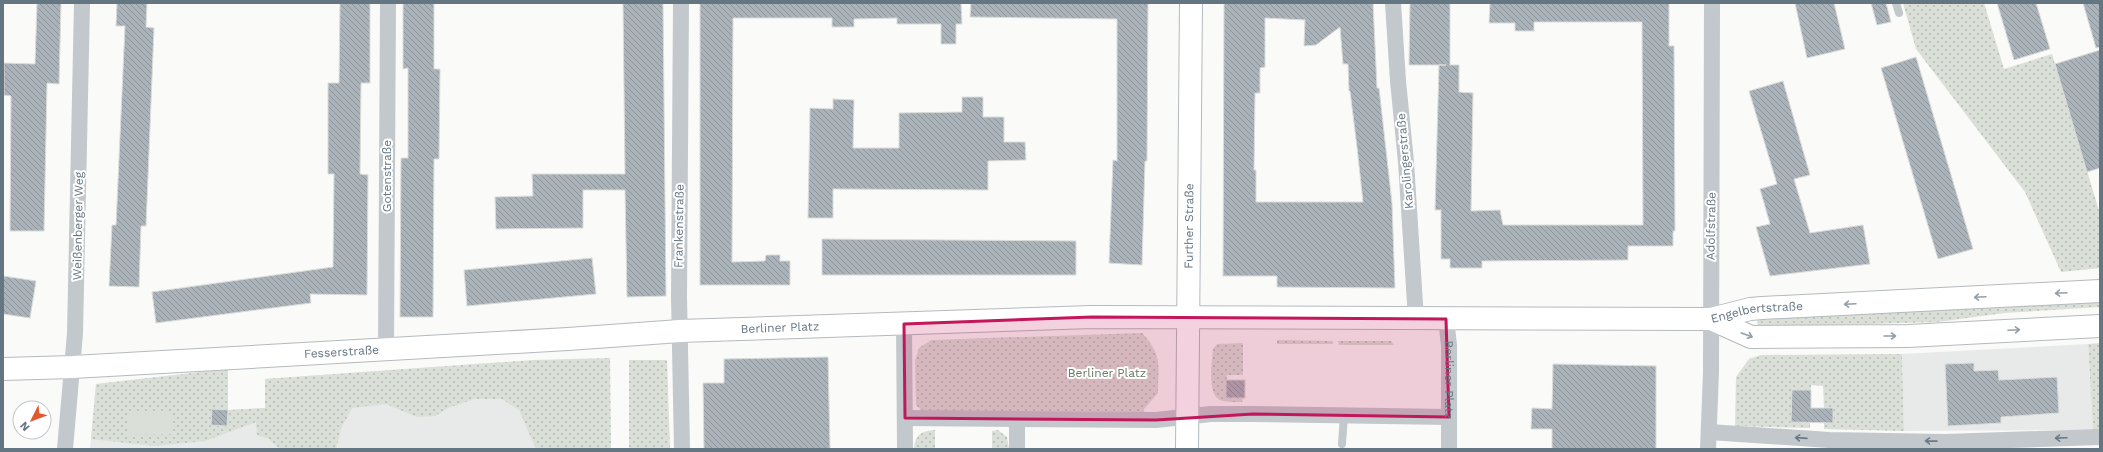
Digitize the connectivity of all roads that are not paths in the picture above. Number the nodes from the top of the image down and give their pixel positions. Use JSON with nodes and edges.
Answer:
{"nodes":[{"id":1,"x":82,"y":3,"type":"edge"},
{"id":2,"x":388,"y":3,"type":"edge"},
{"id":3,"x":682,"y":3,"type":"edge"},
{"id":4,"x":1191,"y":3,"type":"edge"},
{"id":5,"x":1393,"y":3,"type":"edge"},
{"id":6,"x":1712,"y":3,"type":"edge"},
{"id":7,"x":1896,"y":3,"type":"edge"},
{"id":8,"x":1899,"y":13,"type":"dead end"},
{"id":9,"x":2100,"y":290,"type":"edge"},
{"id":10,"x":1187,"y":317,"type":"junction"},
{"id":11,"x":1416,"y":319,"type":"junction"},
{"id":12,"x":1446,"y":319,"type":"junction"},
{"id":13,"x":1711,"y":319,"type":"junction"},
{"id":14,"x":904,"y":324,"type":"junction"},
{"id":15,"x":2100,"y":326,"type":"edge"},
{"id":16,"x":680,"y":330,"type":"junction"},
{"id":17,"x":386,"y":349,"type":"junction"},
{"id":18,"x":73,"y":367,"type":"junction"},
{"id":19,"x":3,"y":369,"type":"edge"},
{"id":20,"x":1344,"y":415,"type":"junction"},
{"id":21,"x":1187,"y":417,"type":"junction"},
{"id":22,"x":1449,"y":417,"type":"junction"},
{"id":23,"x":905,"y":418,"type":"junction"},
{"id":24,"x":1017,"y":419,"type":"junction"},
{"id":25,"x":1708,"y":432,"type":"junction"},
{"id":26,"x":2100,"y":437,"type":"edge"},
{"id":27,"x":1342,"y":444,"type":"dead end"},
{"id":28,"x":65,"y":449,"type":"edge"},
{"id":29,"x":682,"y":449,"type":"edge"},
{"id":30,"x":905,"y":449,"type":"edge"},
{"id":31,"x":1017,"y":449,"type":"edge"},
{"id":32,"x":1187,"y":449,"type":"edge"},
{"id":33,"x":1449,"y":449,"type":"edge"},
{"id":34,"x":1708,"y":449,"type":"edge"}],
"edges":[{"from":1,"to":18,"type":"street","name":"Weißenberger Weg"},
{"from":2,"to":17,"type":"street","name":"Gotenstraße"},
{"from":3,"to":16,"type":"street","name":"Frankenstraße"},
{"from":4,"to":10,"type":"main road","name":"Further Straße"},
{"from":5,"to":11,"type":"street","name":"Karolingerstraße"},
{"from":6,"to":13,"type":"street","name":"Adolfstraße"},
{"from":7,"to":8,"type":"lane"},
{"from":9,"to":13,"type":"main road","name":"Engelbertstraße","one_way":true},
{"from":10,"to":11,"type":"main road","name":"Berliner Platz"},
{"from":10,"to":14,"type":"main road","name":"Berliner Platz"},
{"from":10,"to":21,"type":"main road","name":"Further Straße"},
{"from":11,"to":12,"type":"main road","name":"Berliner Platz"},
{"from":12,"to":13,"type":"main road","name":"Berliner Platz"},
{"from":12,"to":22,"type":"street","name":"Berliner Platz"},
{"from":13,"to":15,"type":"main road","name":"Engelbertstraße","one_way":true},
{"from":13,"to":25,"type":"street","name":"Adolfstraße"},
{"from":14,"to":16,"type":"main road","name":"Berliner Platz"},
{"from":14,"to":23,"type":"street"},
{"from":16,"to":17,"type":"main road","name":"Fesserstraße"},
{"from":16,"to":29,"type":"street","name":"Frankenstraße"},
{"from":17,"to":18,"type":"main road","name":"Fesserstraße"},
{"from":18,"to":19,"type":"main road","name":"Fesserstraße"},
{"from":18,"to":28,"type":"street","name":"Weißenberger Weg"},
{"from":20,"to":21,"type":"street","name":"Berliner Platz"},
{"from":20,"to":22,"type":"street","name":"Berliner Platz"},
{"from":20,"to":27,"type":"lane"},
{"from":21,"to":24,"type":"street","name":"Berliner Platz"},
{"from":21,"to":32,"type":"main road","name":"Further Straße"},
{"from":22,"to":33,"type":"street"},
{"from":23,"to":24,"type":"street","name":"Berliner Platz"},
{"from":23,"to":30,"type":"street"},
{"from":24,"to":31,"type":"street"},
{"from":26,"to":25,"type":"street","one_way":true},
{"from":25,"to":34,"type":"street","name":"Adolfstraße"}]}
